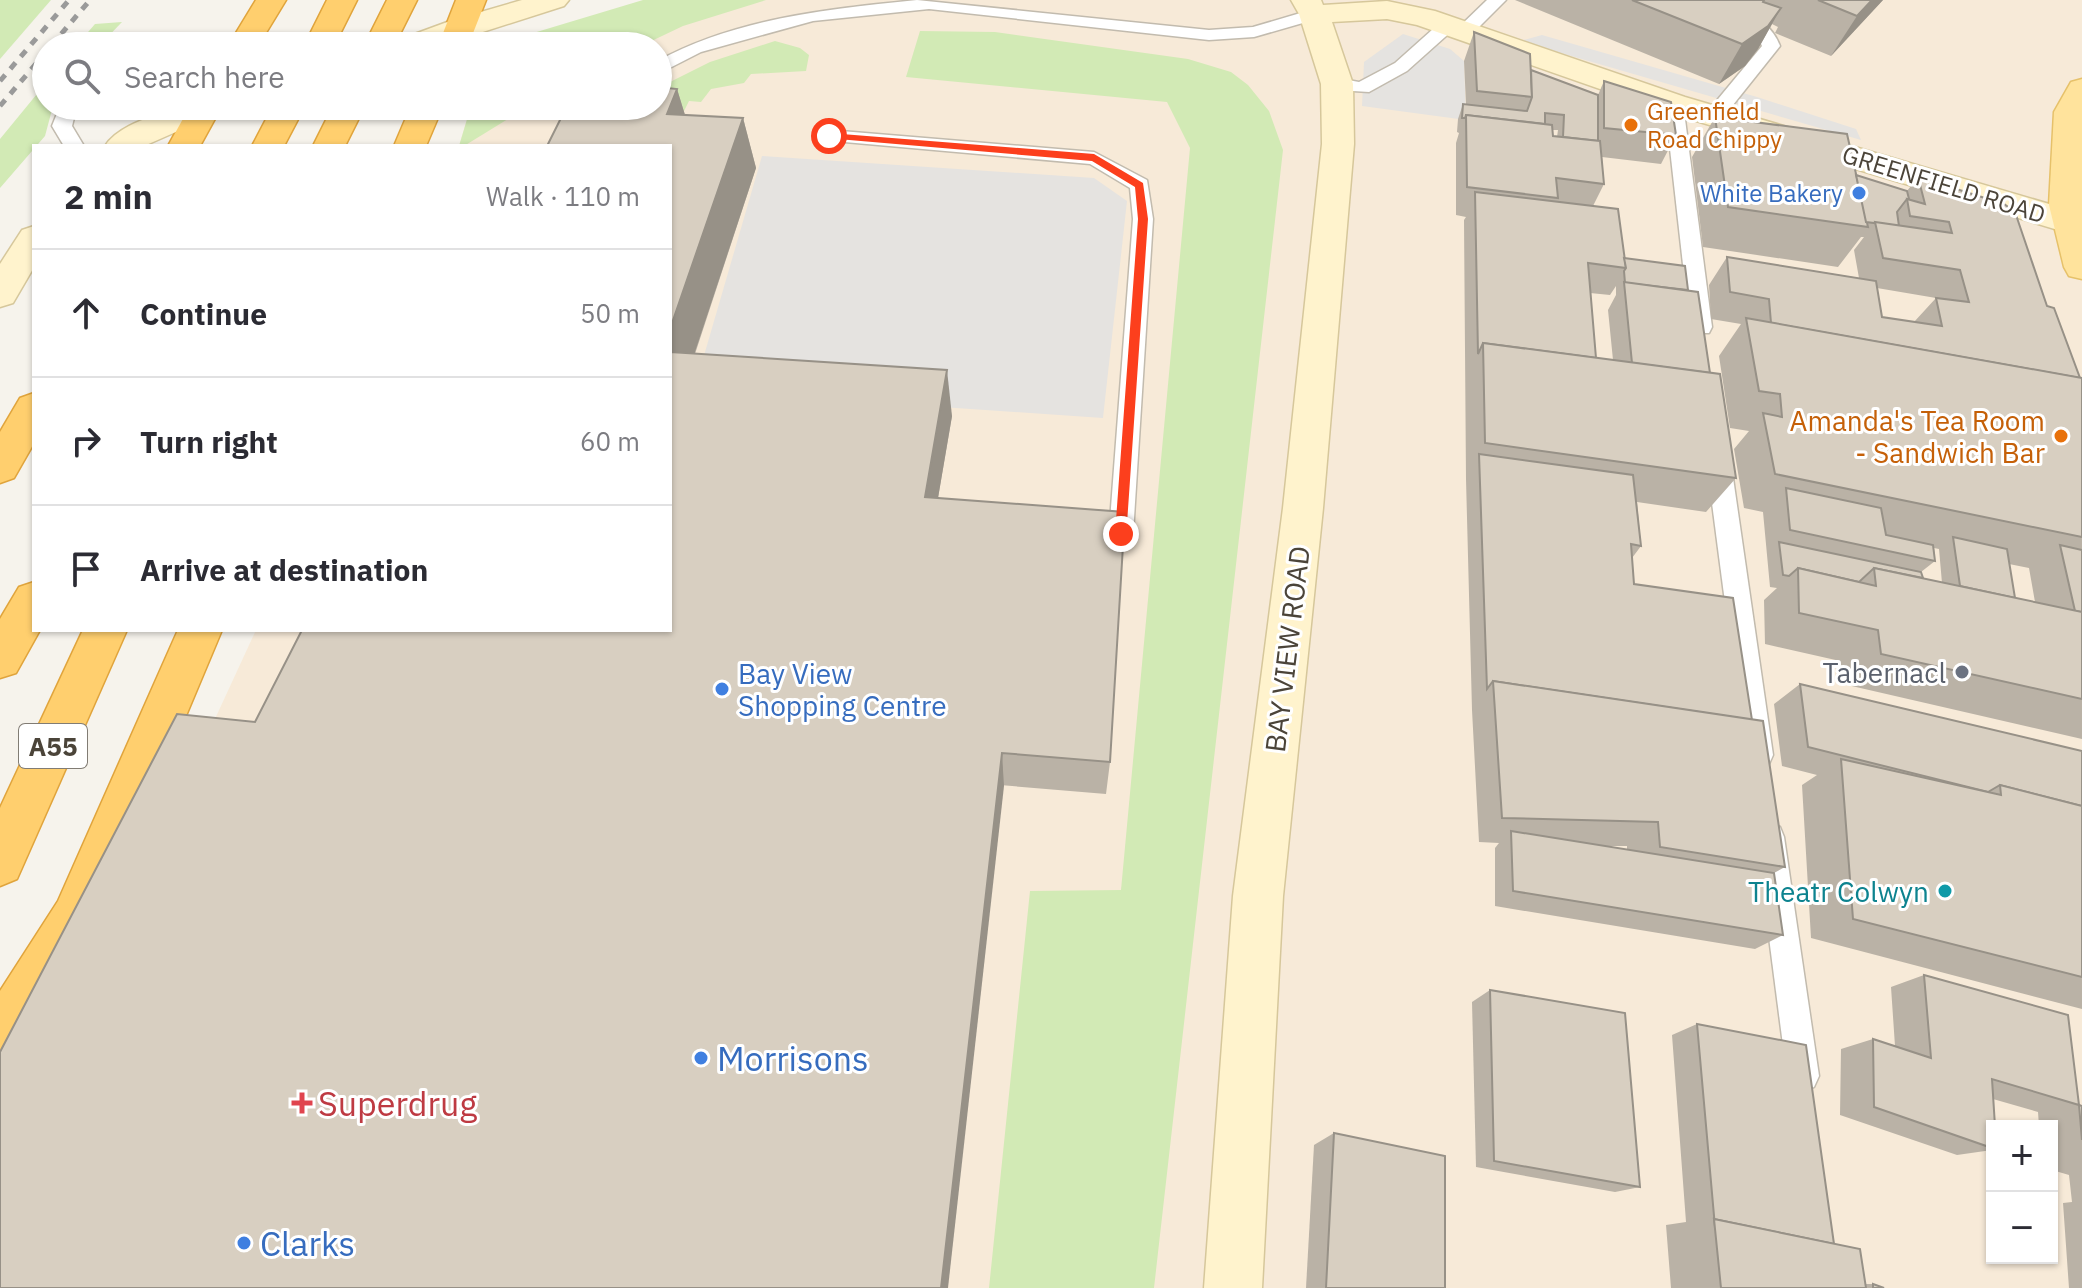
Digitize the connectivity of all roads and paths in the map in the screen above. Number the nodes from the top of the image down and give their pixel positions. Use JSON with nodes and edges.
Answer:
{"nodes":[{"id":1,"x":271,"y":0,"type":"edge"},
{"id":2,"x":342,"y":0,"type":"edge"},
{"id":3,"x":402,"y":0,"type":"edge"},
{"id":4,"x":554,"y":0,"type":"edge"},
{"id":5,"x":1497,"y":0,"type":"edge"},
{"id":6,"x":1693,"y":0,"type":"edge"},
{"id":7,"x":1310,"y":7,"type":"edge"},
{"id":8,"x":462,"y":24,"type":"edge"},
{"id":9,"x":1457,"y":28,"type":"junction"},
{"id":10,"x":252,"y":32,"type":"edge"},
{"id":11,"x":326,"y":32,"type":"edge"},
{"id":12,"x":386,"y":32,"type":"edge"},
{"id":13,"x":672,"y":60,"type":"edge"},
{"id":14,"x":1337,"y":84,"type":"junction"},
{"id":15,"x":2082,"y":89,"type":"edge"},
{"id":16,"x":1674,"y":104,"type":"junction"},
{"id":17,"x":1714,"y":116,"type":"junction"},
{"id":18,"x":64,"y":120,"type":"edge"},
{"id":19,"x":174,"y":120,"type":"edge"},
{"id":20,"x":199,"y":120,"type":"edge"},
{"id":21,"x":282,"y":120,"type":"edge"},
{"id":22,"x":342,"y":120,"type":"edge"},
{"id":23,"x":421,"y":120,"type":"edge"},
{"id":24,"x":829,"y":136,"type":"dead end"},
{"id":25,"x":73,"y":144,"type":"edge"},
{"id":26,"x":124,"y":144,"type":"edge"},
{"id":27,"x":185,"y":144,"type":"edge"},
{"id":28,"x":269,"y":144,"type":"edge"},
{"id":29,"x":330,"y":144,"type":"edge"},
{"id":30,"x":411,"y":144,"type":"edge"},
{"id":31,"x":2068,"y":221,"type":"junction"},
{"id":32,"x":32,"y":241,"type":"edge"},
{"id":33,"x":2082,"y":267,"type":"edge"},
{"id":34,"x":0,"y":294,"type":"edge"},
{"id":35,"x":1705,"y":357,"type":"edge"},
{"id":36,"x":32,"y":411,"type":"edge"},
{"id":37,"x":1715,"y":436,"type":"edge"},
{"id":38,"x":0,"y":467,"type":"edge"},
{"id":39,"x":1121,"y":534,"type":"edge"},
{"id":40,"x":32,"y":603,"type":"edge"},
{"id":41,"x":104,"y":632,"type":"edge"},
{"id":42,"x":199,"y":632,"type":"edge"},
{"id":43,"x":0,"y":659,"type":"edge"},
{"id":44,"x":1763,"y":783,"type":"edge"},
{"id":45,"x":1767,"y":815,"type":"edge"},
{"id":46,"x":0,"y":862,"type":"edge"},
{"id":47,"x":0,"y":1039,"type":"edge"},
{"id":48,"x":1806,"y":1099,"type":"edge"},
{"id":49,"x":1233,"y":1288,"type":"edge"}],
"edges":[{"from":1,"to":10,"type":"highway"},
{"from":2,"to":11,"type":"highway"},
{"from":3,"to":12,"type":"highway"},
{"from":4,"to":8,"type":"main road"},
{"from":5,"to":9,"type":"lane"},
{"from":6,"to":17,"type":"lane"},
{"from":7,"to":9,"type":"main road","name":"GREENFIELD ROAD"},
{"from":7,"to":13,"type":"lane"},
{"from":7,"to":14,"type":"main road","name":"BAY VIEW ROAD"},
{"from":9,"to":14,"type":"lane"},
{"from":9,"to":16,"type":"main road","name":"GREENFIELD ROAD"},
{"from":14,"to":49,"type":"main road","name":"BAY VIEW ROAD"},
{"from":15,"to":31,"type":"main road"},
{"from":16,"to":17,"type":"main road","name":"GREENFIELD ROAD"},
{"from":16,"to":35,"type":"lane"},
{"from":17,"to":31,"type":"main road","name":"GREENFIELD ROAD"},
{"from":18,"to":25,"type":"lane"},
{"from":19,"to":26,"type":"main road"},
{"from":20,"to":27,"type":"highway"},
{"from":21,"to":28,"type":"highway"},
{"from":22,"to":29,"type":"highway"},
{"from":23,"to":30,"type":"highway"},
{"from":24,"to":39,"type":"lane"},
{"from":31,"to":33,"type":"main road"},
{"from":32,"to":34,"type":"main road"},
{"from":36,"to":38,"type":"highway"},
{"from":37,"to":44,"type":"lane"},
{"from":40,"to":43,"type":"highway"},
{"from":41,"to":46,"type":"highway","number":"A55"},
{"from":42,"to":47,"type":"highway"},
{"from":45,"to":48,"type":"lane"}]}
